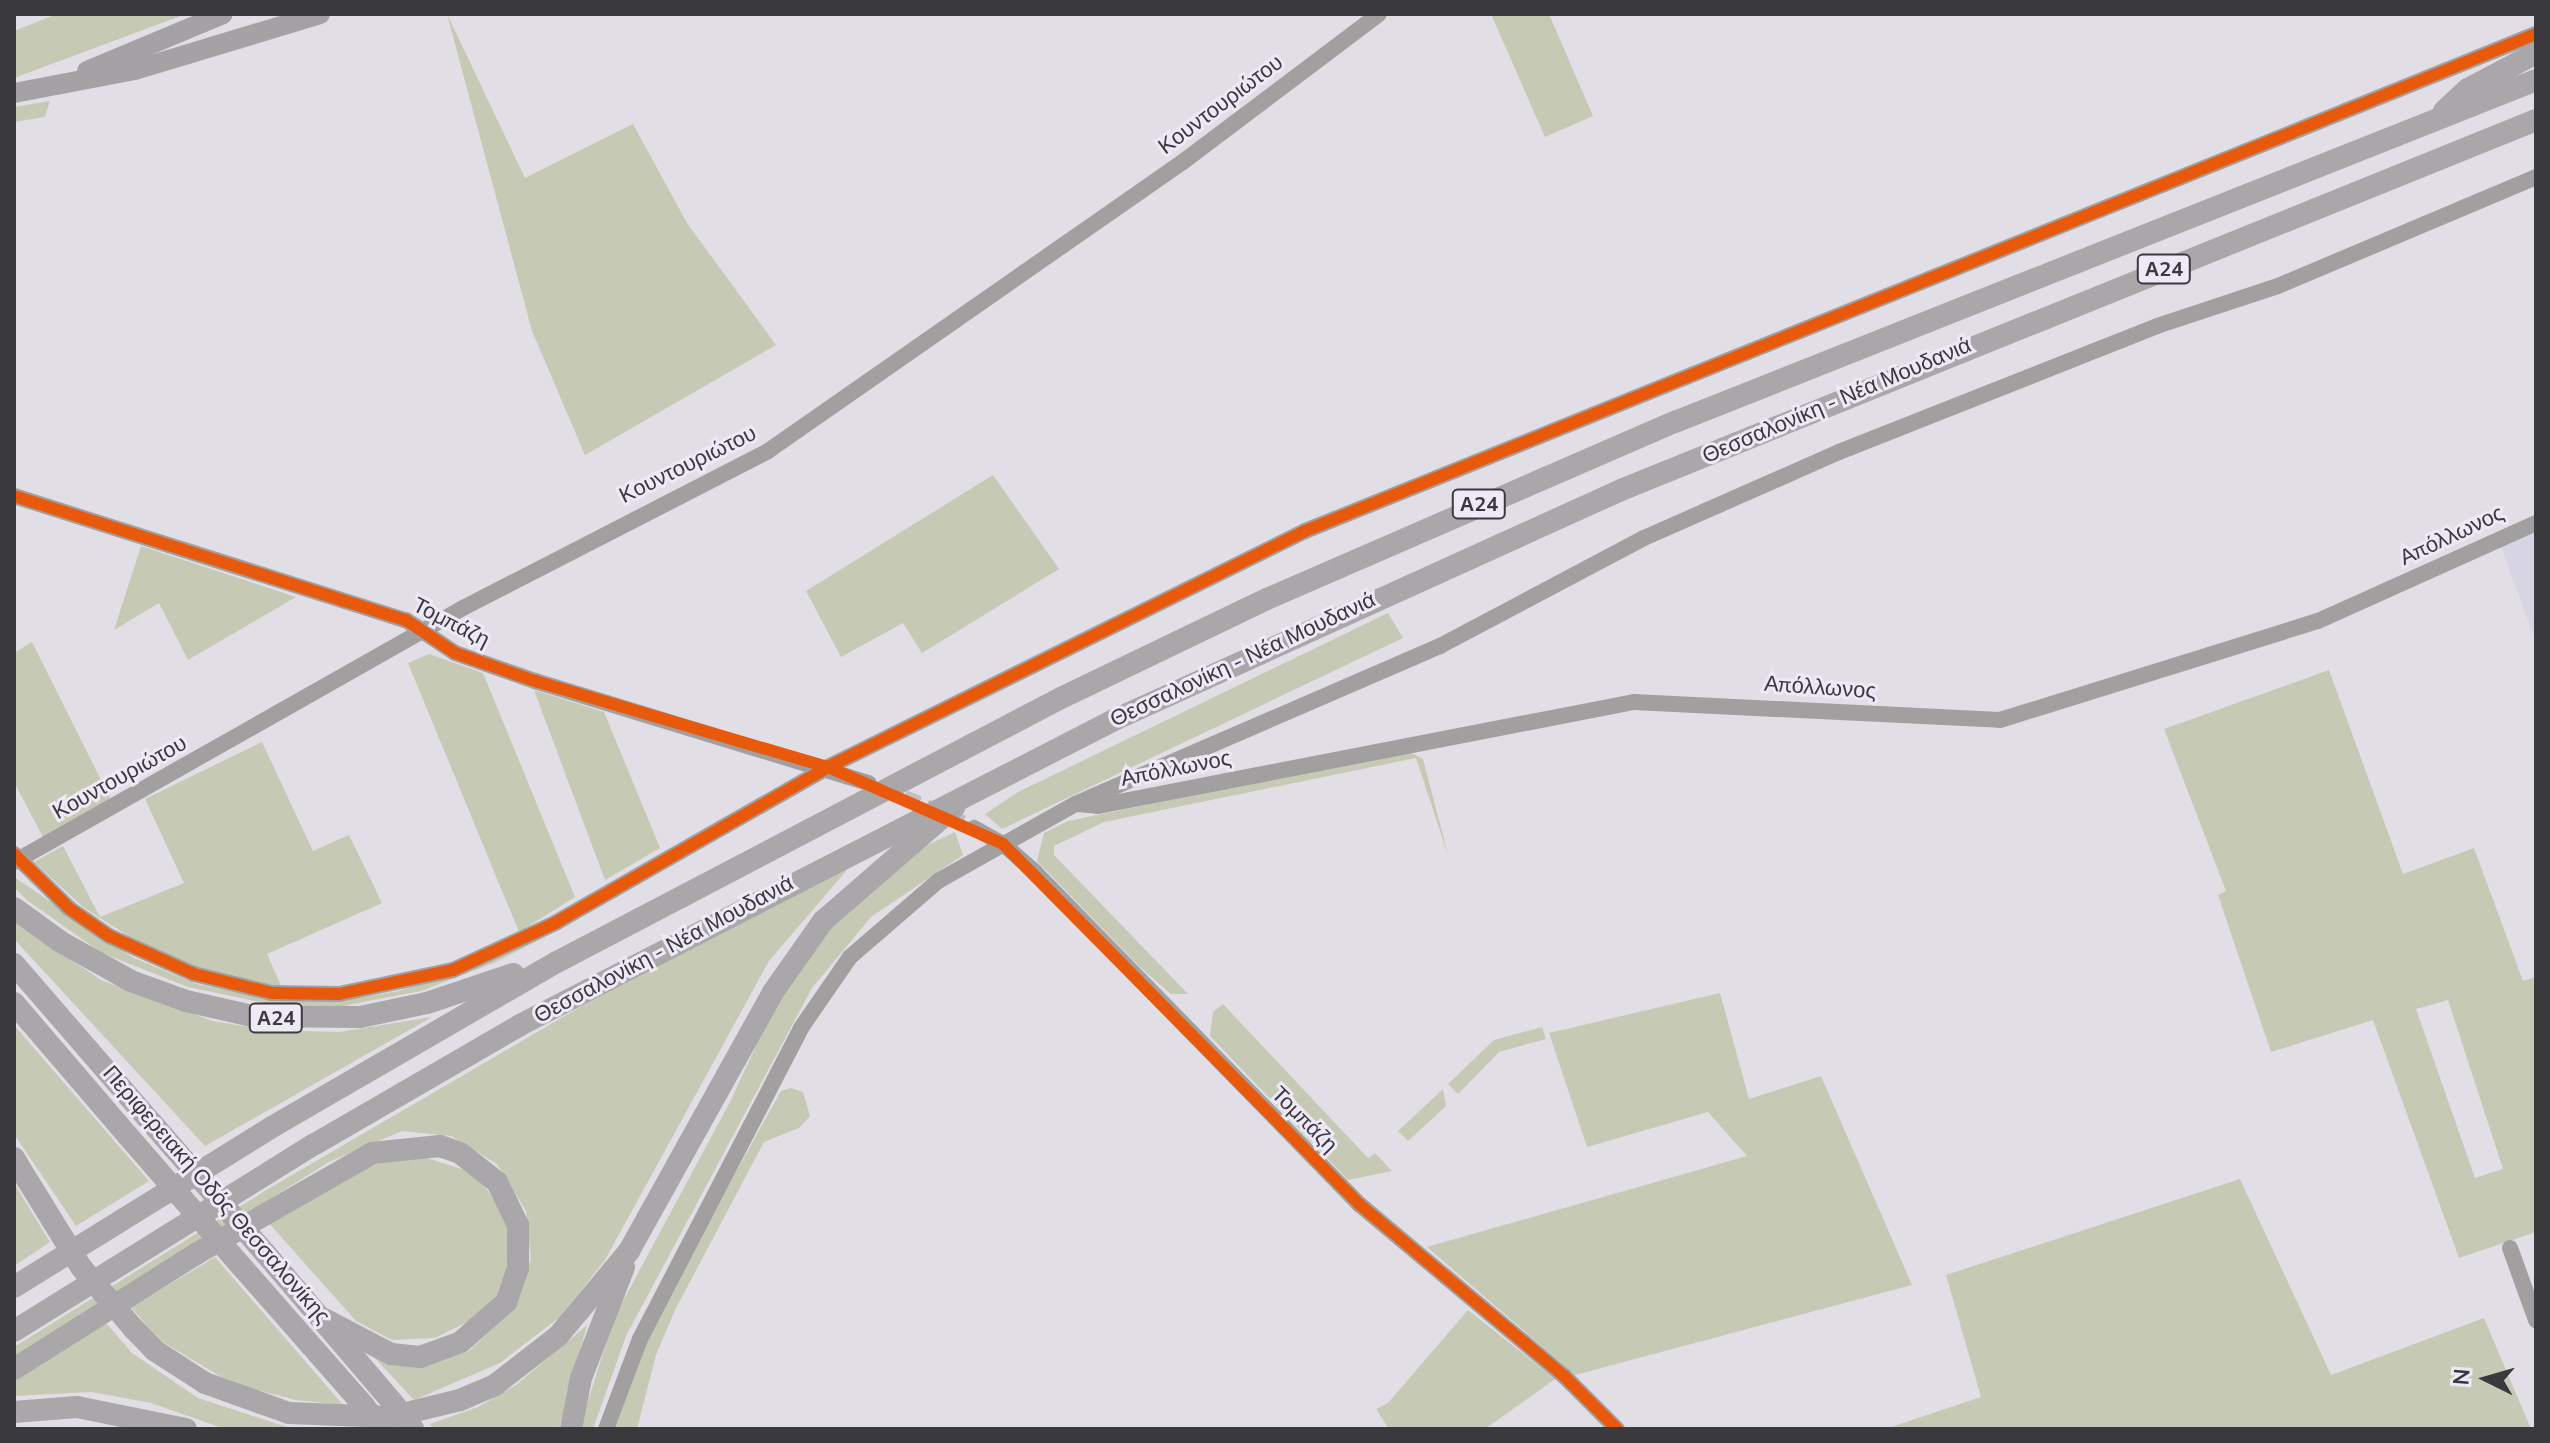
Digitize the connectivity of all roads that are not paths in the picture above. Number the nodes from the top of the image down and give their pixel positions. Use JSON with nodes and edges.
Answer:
{"nodes":[{"id":1,"x":223,"y":14,"type":"edge"},
{"id":2,"x":320,"y":14,"type":"edge"},
{"id":3,"x":1379,"y":14,"type":"edge"},
{"id":4,"x":2536,"y":34,"type":"edge"},
{"id":5,"x":2536,"y":53,"type":"edge"},
{"id":6,"x":2536,"y":80,"type":"edge"},
{"id":7,"x":69,"y":81,"type":"junction"},
{"id":8,"x":14,"y":93,"type":"edge"},
{"id":9,"x":2435,"y":120,"type":"junction"},
{"id":10,"x":2536,"y":120,"type":"edge"},
{"id":11,"x":2536,"y":177,"type":"edge"},
{"id":12,"x":14,"y":496,"type":"edge"},
{"id":13,"x":2536,"y":523,"type":"edge"},
{"id":14,"x":426,"y":632,"type":"junction"},
{"id":15,"x":828,"y":767,"type":"junction"},
{"id":16,"x":869,"y":783,"type":"tunnel mouth"},
{"id":17,"x":967,"y":794,"type":"junction"},
{"id":18,"x":1075,"y":804,"type":"junction"},
{"id":19,"x":974,"y":828,"type":"tunnel mouth"},
{"id":20,"x":1003,"y":844,"type":"junction"},
{"id":21,"x":16,"y":858,"type":"edge"},
{"id":22,"x":14,"y":908,"type":"edge"},
{"id":23,"x":557,"y":962,"type":"junction"},
{"id":24,"x":14,"y":964,"type":"edge"},
{"id":25,"x":14,"y":1003,"type":"edge"},
{"id":26,"x":14,"y":1158,"type":"edge"},
{"id":27,"x":2510,"y":1248,"type":"dead end"},
{"id":28,"x":629,"y":1251,"type":"junction"},
{"id":29,"x":14,"y":1287,"type":"edge"},
{"id":30,"x":324,"y":1319,"type":"junction"},
{"id":31,"x":2536,"y":1320,"type":"edge"},
{"id":32,"x":14,"y":1331,"type":"edge"},
{"id":33,"x":14,"y":1369,"type":"edge"},
{"id":34,"x":14,"y":1412,"type":"edge"},
{"id":35,"x":186,"y":1429,"type":"edge"},
{"id":36,"x":382,"y":1429,"type":"edge"},
{"id":37,"x":413,"y":1429,"type":"edge"},
{"id":38,"x":571,"y":1429,"type":"edge"},
{"id":39,"x":606,"y":1429,"type":"edge"},
{"id":40,"x":1617,"y":1429,"type":"edge"}],
"edges":[{"from":1,"to":7,"type":"main road"},
{"from":2,"to":7,"type":"main road"},
{"from":3,"to":14,"type":"street","name":"Κουντουριώτου"},
{"from":4,"to":15,"type":"street"},
{"from":5,"to":9,"type":"highway"},
{"from":6,"to":9,"type":"highway","name":"Θεσσαλονίκη - Νέα Μουδανιά","number":"Α24"},
{"from":7,"to":8,"type":"main road"},
{"from":9,"to":23,"type":"highway","name":"Θεσσαλονίκη - Νέα Μουδανιά","number":"Α24"},
{"from":10,"to":17,"type":"highway","name":"Θεσσαλονίκη - Νέα Μουδανιά","number":"Α24"},
{"from":11,"to":18,"type":"street"},
{"from":12,"to":14,"type":"street","name":"Τομπάζη"},
{"from":13,"to":18,"type":"street","name":"Απόλλωνος"},
{"from":14,"to":15,"type":"street","name":"Τομπάζη"},
{"from":14,"to":21,"type":"street","name":"Κουντουριώτου"},
{"from":15,"to":16,"type":"street","name":"Τομπάζη"},
{"from":15,"to":21,"type":"street"},
{"from":17,"to":28,"type":"highway","number":"Α24"},
{"from":17,"to":32,"type":"highway","name":"Θεσσαλονίκη - Νέα Μουδανιά"},
{"from":18,"to":20,"type":"street"},
{"from":19,"to":20,"type":"street","name":"Τομπάζη"},
{"from":20,"to":39,"type":"street"},
{"from":20,"to":40,"type":"street","name":"Τομπάζη"},
{"from":22,"to":23,"type":"highway","number":"Α24"},
{"from":23,"to":29,"type":"highway","name":"Θεσσαλονίκη - Νέα Μουδανιά"},
{"from":24,"to":30,"type":"highway","name":"Περιφερειακή Οδός Θεσσαλονίκης","bridge":true},
{"from":25,"to":36,"type":"highway","name":"Περιφερειακή Οδός Θεσσαλονίκης","bridge":true},
{"from":26,"to":28,"type":"highway","number":"Α24","bridge":true},
{"from":27,"to":31,"type":"street"},
{"from":28,"to":38,"type":"highway"},
{"from":30,"to":33,"type":"highway"},
{"from":30,"to":37,"type":"highway","name":"Περιφερειακή Οδός Θεσσαλονίκης","bridge":true},
{"from":34,"to":35,"type":"highway"}]}
